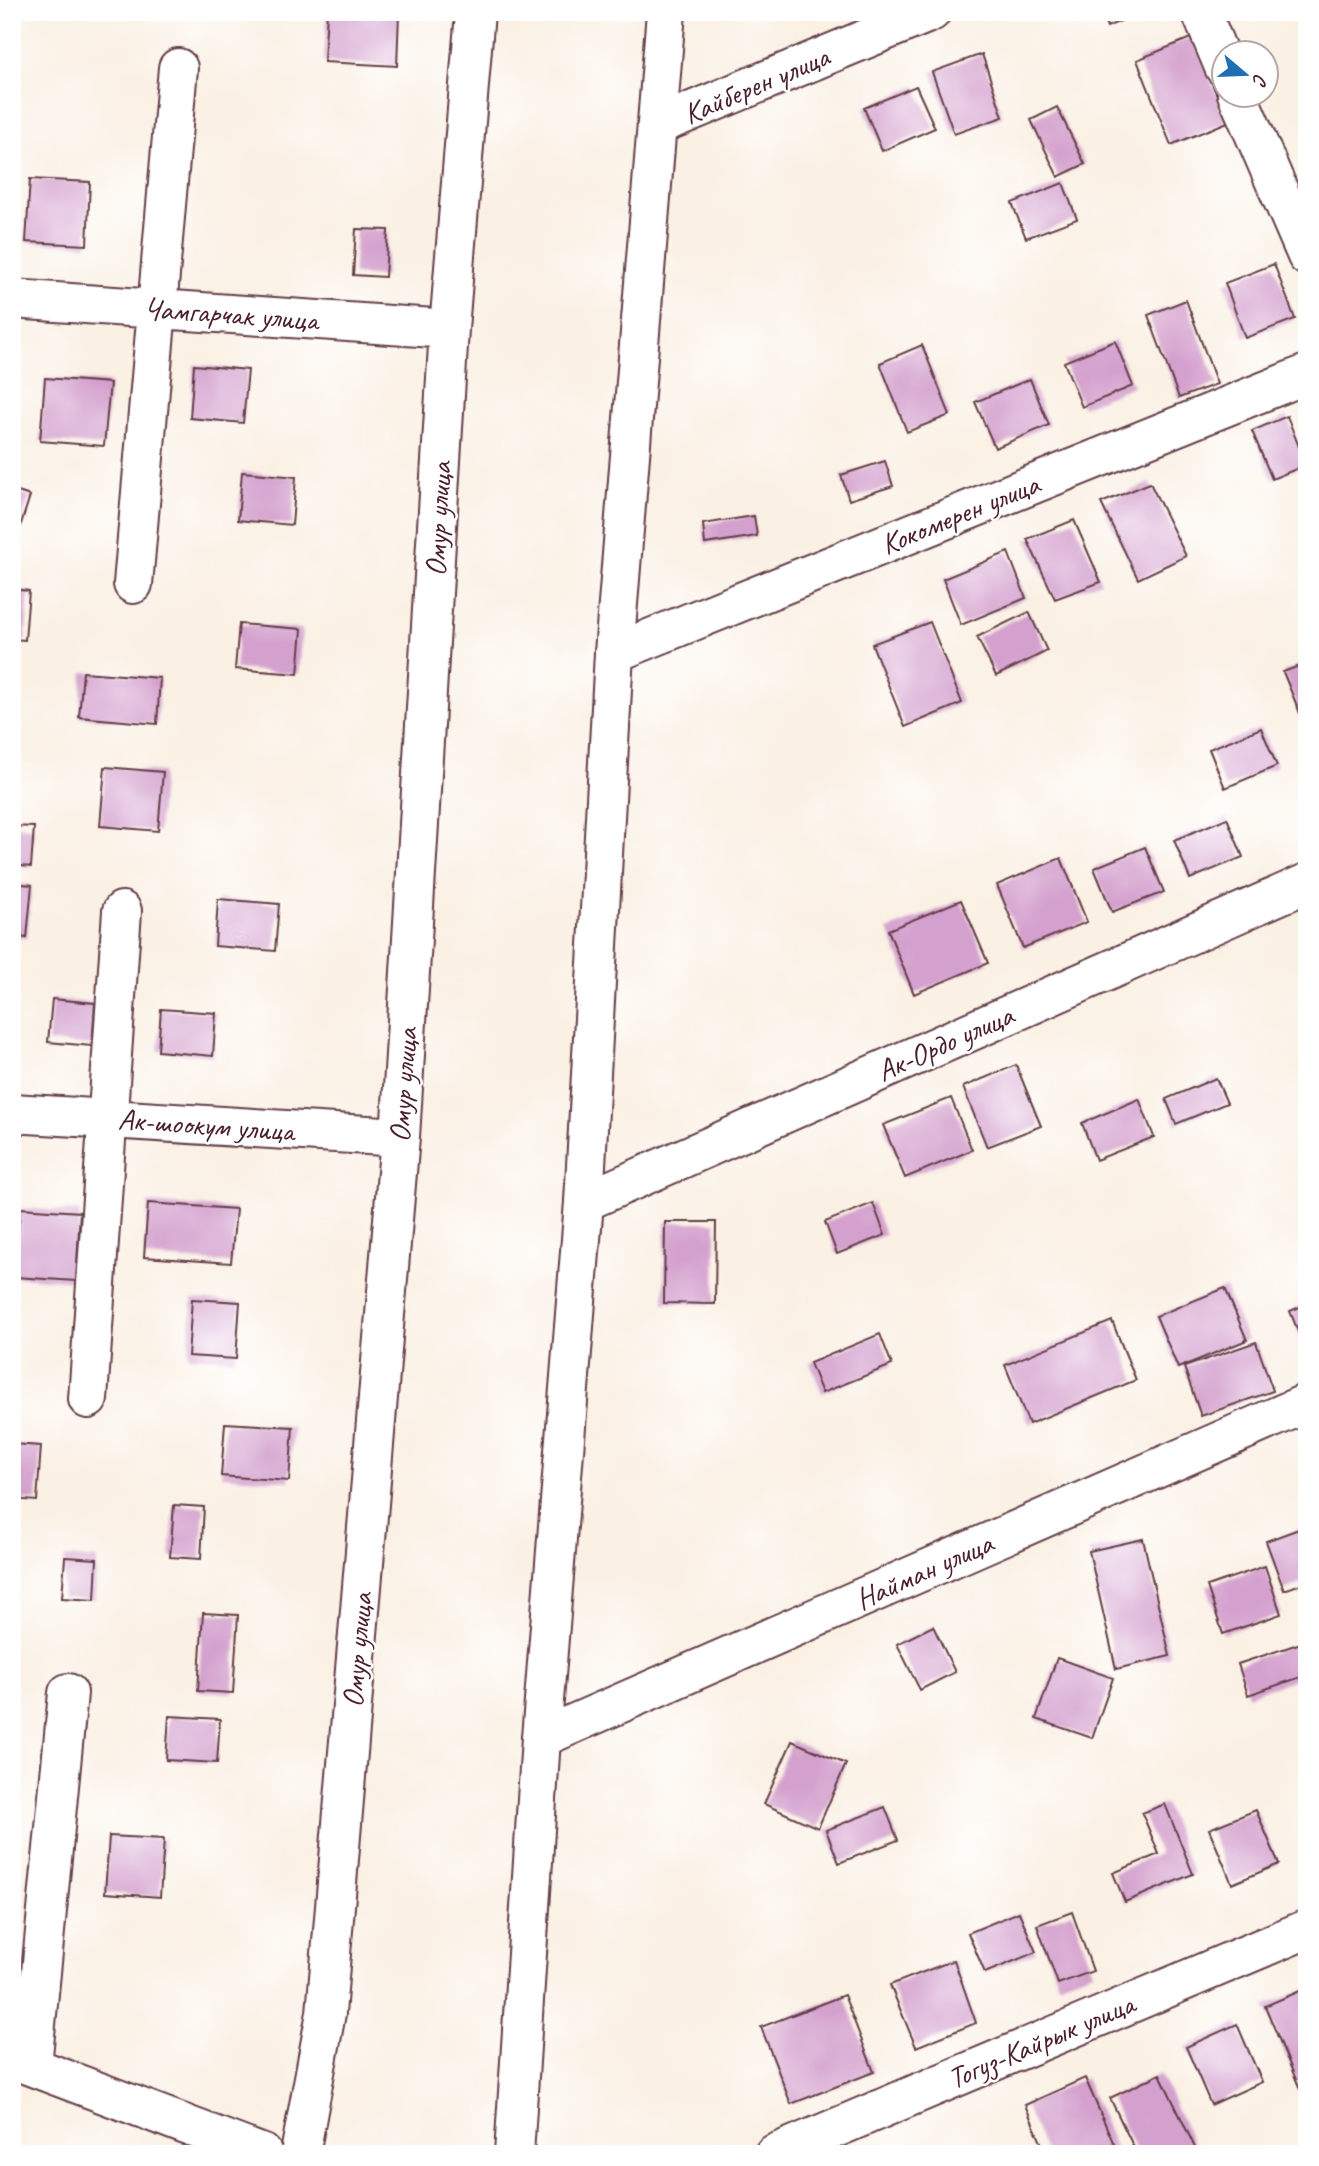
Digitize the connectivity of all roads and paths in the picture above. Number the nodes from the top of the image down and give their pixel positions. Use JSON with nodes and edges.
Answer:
{"nodes":[{"id":1,"x":475,"y":12,"type":"edge"},
{"id":2,"x":666,"y":12,"type":"edge"},
{"id":3,"x":931,"y":12,"type":"edge"},
{"id":4,"x":1201,"y":12,"type":"edge"},
{"id":5,"x":1212,"y":38,"type":"edge"},
{"id":6,"x":178,"y":68,"type":"dead end"},
{"id":7,"x":1243,"y":108,"type":"edge"},
{"id":8,"x":658,"y":125,"type":"junction"},
{"id":9,"x":1307,"y":256,"type":"edge"},
{"id":10,"x":12,"y":299,"type":"edge"},
{"id":11,"x":156,"y":309,"type":"junction"},
{"id":12,"x":449,"y":329,"type":"junction"},
{"id":13,"x":1307,"y":374,"type":"edge"},
{"id":14,"x":133,"y":584,"type":"dead end"},
{"id":15,"x":614,"y":653,"type":"junction"},
{"id":16,"x":1307,"y":883,"type":"edge"},
{"id":17,"x":122,"y":911,"type":"dead end"},
{"id":18,"x":12,"y":1113,"type":"edge"},
{"id":19,"x":108,"y":1119,"type":"junction"},
{"id":20,"x":400,"y":1136,"type":"junction"},
{"id":21,"x":584,"y":1202,"type":"junction"},
{"id":22,"x":88,"y":1399,"type":"dead end"},
{"id":23,"x":1307,"y":1404,"type":"edge"},
{"id":24,"x":68,"y":1693,"type":"dead end"},
{"id":25,"x":541,"y":1738,"type":"junction"},
{"id":26,"x":1307,"y":1929,"type":"edge"},
{"id":27,"x":22,"y":2062,"type":"edge"},
{"id":28,"x":263,"y":2154,"type":"edge"},
{"id":29,"x":300,"y":2154,"type":"edge"},
{"id":30,"x":514,"y":2154,"type":"edge"},
{"id":31,"x":774,"y":2154,"type":"edge"}],
"edges":[{"from":1,"to":12,"type":"street","name":"Омур улица"},
{"from":2,"to":8,"type":"street"},
{"from":3,"to":8,"type":"street","name":"Кайберен улица"},
{"from":4,"to":5,"type":"street"},
{"from":6,"to":11,"type":"street"},
{"from":7,"to":9,"type":"street"},
{"from":8,"to":15,"type":"street"},
{"from":10,"to":11,"type":"street","name":"Чамгарчак улица"},
{"from":11,"to":12,"type":"street","name":"Чамгарчак улица"},
{"from":11,"to":14,"type":"street"},
{"from":12,"to":20,"type":"street","name":"Омур улица"},
{"from":13,"to":15,"type":"street","name":"Кокомерен улица"},
{"from":15,"to":21,"type":"street"},
{"from":16,"to":21,"type":"street","name":"Ак-Ордо улица"},
{"from":17,"to":19,"type":"street"},
{"from":18,"to":19,"type":"street","name":"Ак-шоокум улица"},
{"from":19,"to":20,"type":"street","name":"Ак-шоокум улица"},
{"from":19,"to":22,"type":"street"},
{"from":20,"to":29,"type":"street","name":"Омур улица"},
{"from":21,"to":25,"type":"street"},
{"from":23,"to":25,"type":"street","name":"Найман улица"},
{"from":24,"to":27,"type":"street"},
{"from":25,"to":30,"type":"street"},
{"from":26,"to":31,"type":"street","name":"Тогуз-Кайрык улица"},
{"from":27,"to":28,"type":"street"}]}
